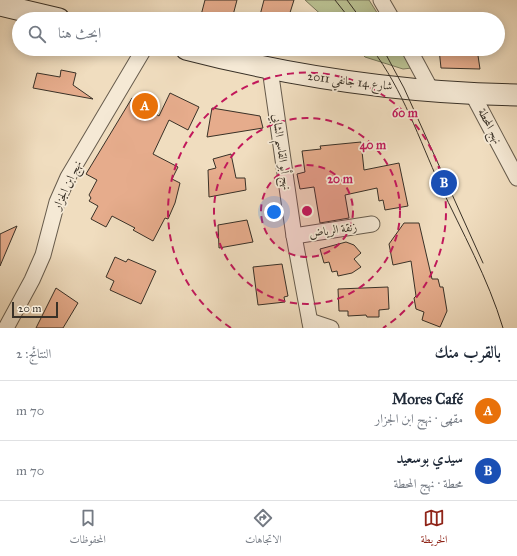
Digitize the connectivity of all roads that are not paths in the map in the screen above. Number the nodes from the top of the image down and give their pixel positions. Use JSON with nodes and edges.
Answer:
{"nodes":[{"id":1,"x":381,"y":0,"type":"edge"},
{"id":2,"x":0,"y":6,"type":"edge"},
{"id":3,"x":27,"y":12,"type":"edge"},
{"id":4,"x":388,"y":12,"type":"edge"},
{"id":5,"x":140,"y":56,"type":"edge"},
{"id":6,"x":214,"y":56,"type":"edge"},
{"id":7,"x":413,"y":56,"type":"edge"},
{"id":8,"x":270,"y":70,"type":"junction"},
{"id":9,"x":431,"y":90,"type":"junction"},
{"id":10,"x":473,"y":94,"type":"junction"},
{"id":11,"x":517,"y":96,"type":"edge"},
{"id":12,"x":517,"y":178,"type":"edge"},
{"id":13,"x":372,"y":224,"type":"dead end"},
{"id":14,"x":294,"y":236,"type":"junction"},
{"id":15,"x":311,"y":324,"type":"edge"},
{"id":16,"x":6,"y":328,"type":"edge"},
{"id":17,"x":331,"y":328,"type":"edge"}],
"edges":[{"from":1,"to":4,"type":"street"},
{"from":2,"to":3,"type":"main road"},
{"from":5,"to":16,"type":"street","name":"نهج ابن الجزار"},
{"from":6,"to":8,"type":"main road","name":"شارع 14 جانفي 2011"},
{"from":7,"to":9,"type":"street"},
{"from":8,"to":9,"type":"main road","name":"شارع 14 جانفي 2011"},
{"from":8,"to":14,"type":"street","name":"نهج أبو القاسم الشابي"},
{"from":9,"to":10,"type":"main road","name":"شارع 14 جانفي 2011"},
{"from":10,"to":11,"type":"main road","name":"شارع 14 جانفي 2011"},
{"from":10,"to":12,"type":"street","name":"نهج المحطة"},
{"from":13,"to":14,"type":"street","name":"زنقة الرياض"},
{"from":14,"to":15,"type":"street","name":"نهج أبو القاسم الشابي"},
{"from":15,"to":17,"type":"street"}]}
